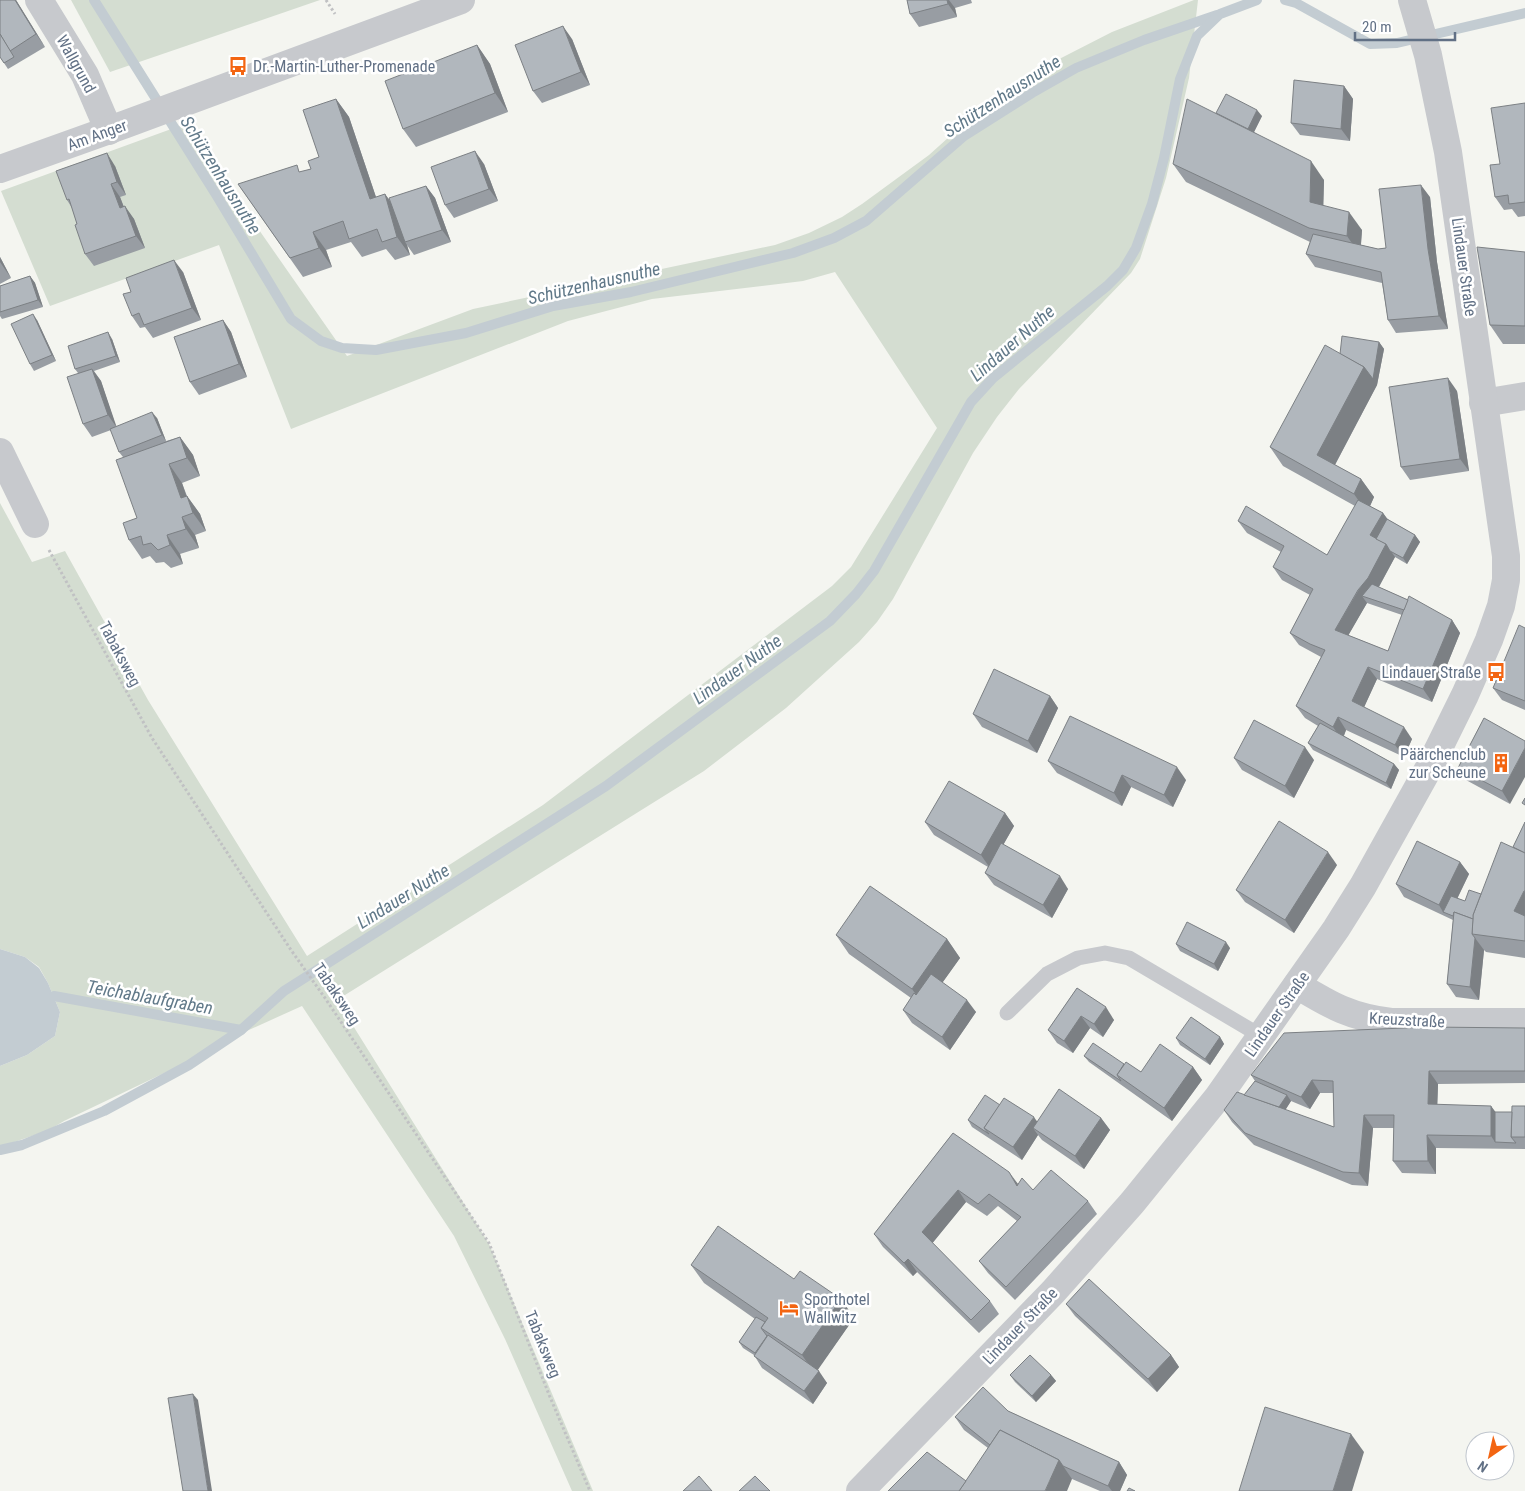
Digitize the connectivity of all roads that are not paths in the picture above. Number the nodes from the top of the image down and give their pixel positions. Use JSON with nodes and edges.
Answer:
{"nodes":[{"id":1,"x":39,"y":0,"type":"edge"},
{"id":2,"x":461,"y":0,"type":"edge"},
{"id":3,"x":1415,"y":6,"type":"edge"},
{"id":4,"x":118,"y":128,"type":"junction"},
{"id":5,"x":0,"y":169,"type":"edge"},
{"id":6,"x":1525,"y":396,"type":"edge"},
{"id":7,"x":1483,"y":403,"type":"junction"},
{"id":8,"x":0,"y":452,"type":"edge"},
{"id":9,"x":35,"y":524,"type":"road end"},
{"id":10,"x":1297,"y":985,"type":"junction"},
{"id":11,"x":1007,"y":1013,"type":"dead end"},
{"id":12,"x":1525,"y":1022,"type":"edge"},
{"id":13,"x":1261,"y":1036,"type":"junction"},
{"id":14,"x":860,"y":1491,"type":"edge"}],
"edges":[{"from":1,"to":4,"type":"street","name":"Wallgrund"},
{"from":2,"to":4,"type":"street","name":"Am Anger"},
{"from":3,"to":7,"type":"street","name":"Lindauer Straße"},
{"from":4,"to":5,"type":"street","name":"Am Anger"},
{"from":6,"to":7,"type":"street"},
{"from":7,"to":10,"type":"street","name":"Lindauer Straße"},
{"from":8,"to":9,"type":"street"},
{"from":10,"to":12,"type":"street","name":"Kreuzstraße"},
{"from":10,"to":13,"type":"street","name":"Lindauer Straße"},
{"from":11,"to":13,"type":"lane"},
{"from":13,"to":14,"type":"street","name":"Lindauer Straße"}]}
